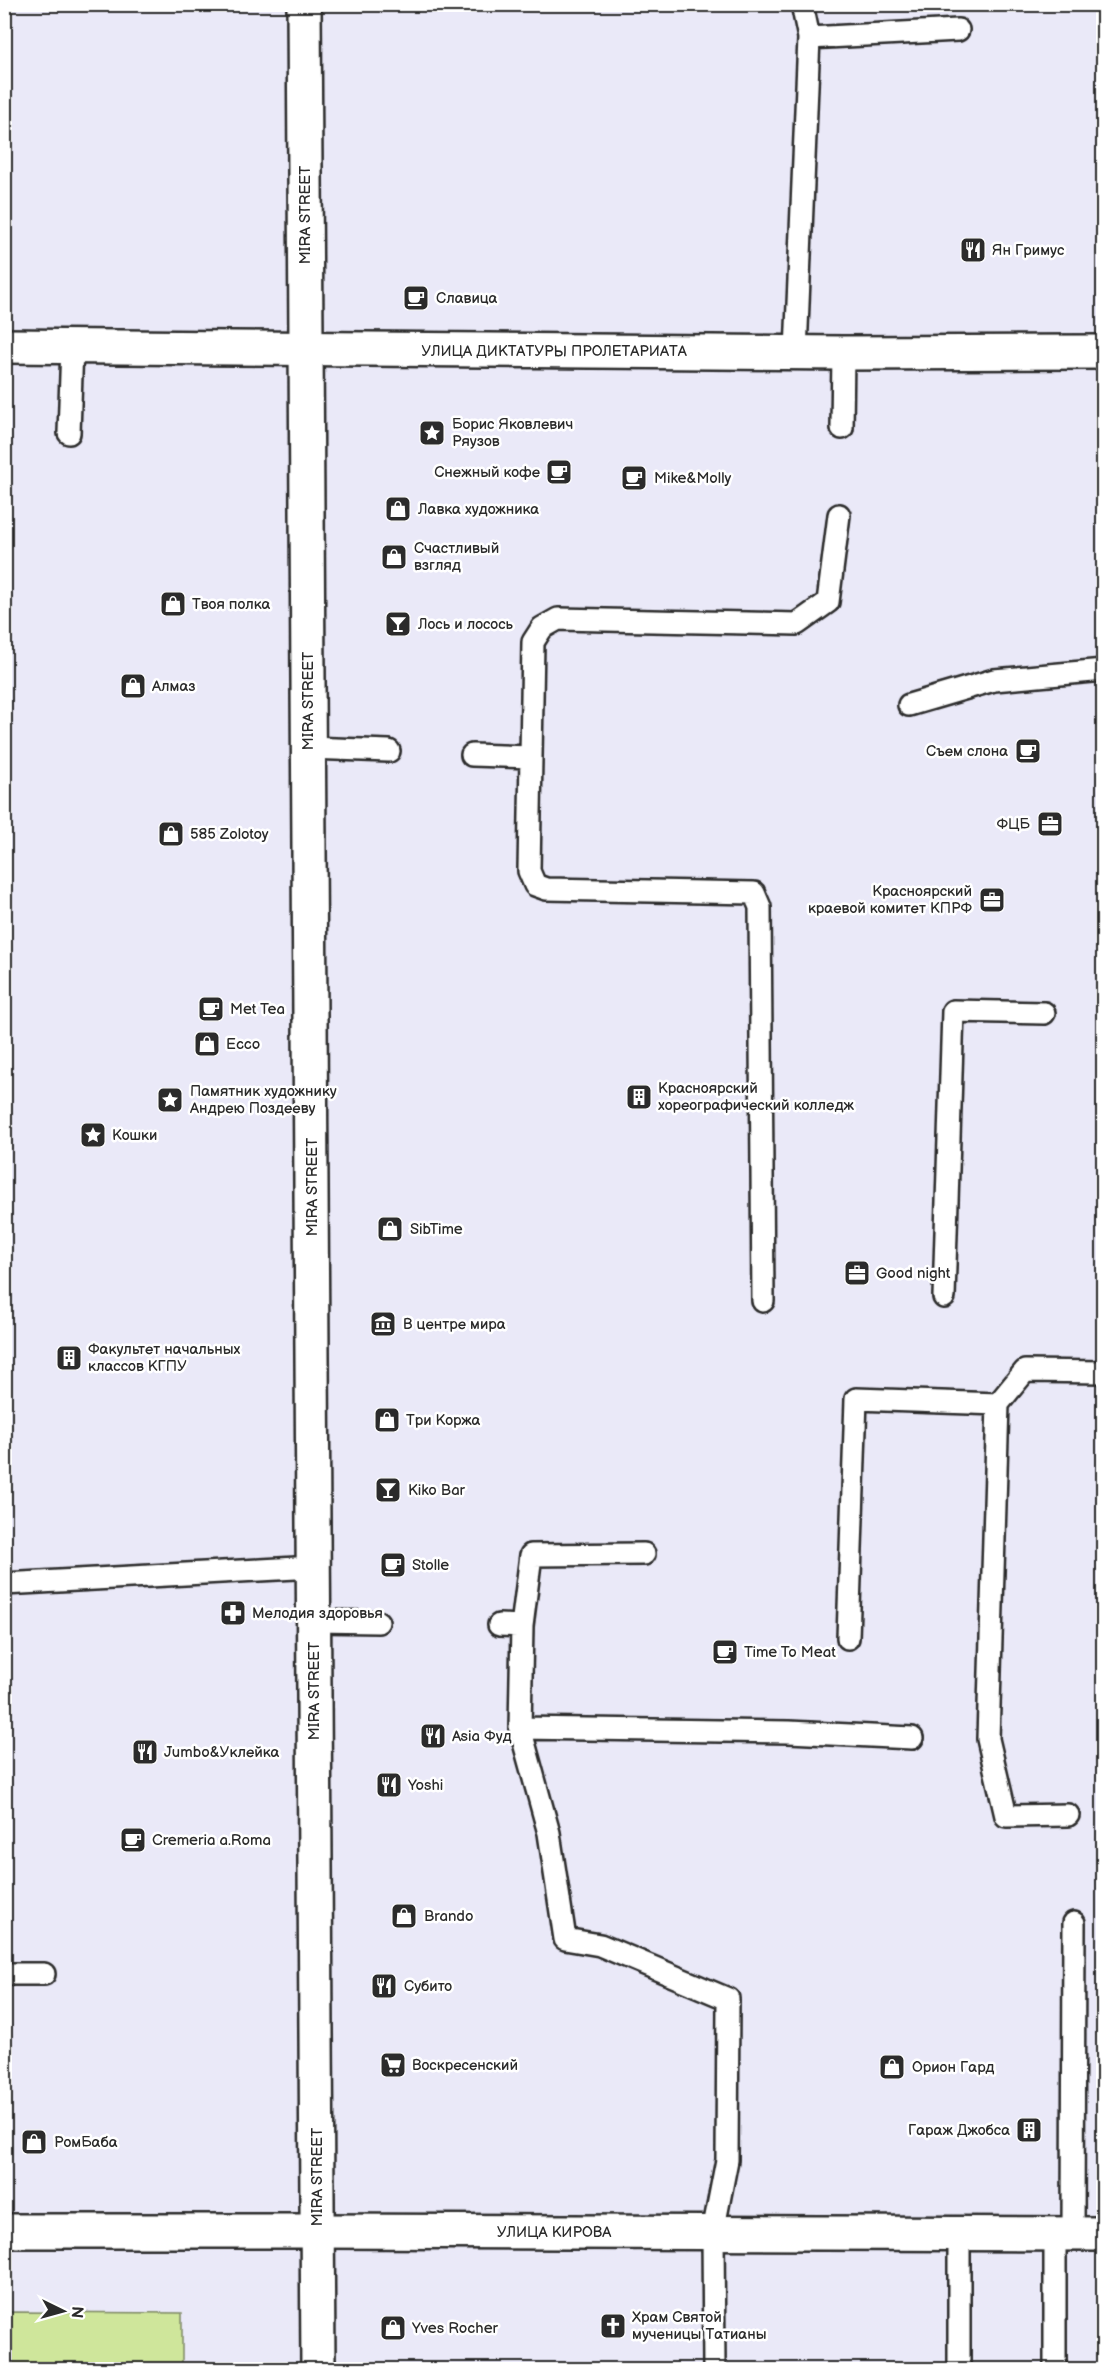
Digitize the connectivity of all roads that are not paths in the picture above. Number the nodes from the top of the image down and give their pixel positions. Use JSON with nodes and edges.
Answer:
{"nodes":[{"id":1,"x":304,"y":4,"type":"edge"},
{"id":2,"x":802,"y":4,"type":"edge"},
{"id":3,"x":958,"y":30,"type":"dead end"},
{"id":4,"x":809,"y":38,"type":"junction"},
{"id":5,"x":4,"y":346,"type":"edge"},
{"id":6,"x":72,"y":346,"type":"junction"},
{"id":7,"x":306,"y":349,"type":"junction"},
{"id":8,"x":796,"y":352,"type":"junction"},
{"id":9,"x":1104,"y":352,"type":"edge"},
{"id":10,"x":843,"y":353,"type":"junction"},
{"id":11,"x":842,"y":428,"type":"dead end"},
{"id":12,"x":69,"y":433,"type":"dead end"},
{"id":13,"x":839,"y":515,"type":"dead end"},
{"id":14,"x":1104,"y":670,"type":"edge"},
{"id":15,"x":909,"y":705,"type":"dead end"},
{"id":16,"x":309,"y":748,"type":"junction"},
{"id":17,"x":389,"y":751,"type":"dead end"},
{"id":18,"x":472,"y":755,"type":"dead end"},
{"id":19,"x":531,"y":757,"type":"junction"},
{"id":20,"x":1044,"y":1013,"type":"dead end"},
{"id":21,"x":944,"y":1297,"type":"dead end"},
{"id":22,"x":763,"y":1301,"type":"dead end"},
{"id":23,"x":1104,"y":1372,"type":"edge"},
{"id":24,"x":998,"y":1404,"type":"junction"},
{"id":25,"x":644,"y":1554,"type":"dead end"},
{"id":26,"x":314,"y":1567,"type":"junction"},
{"id":27,"x":4,"y":1584,"type":"edge"},
{"id":28,"x":314,"y":1621,"type":"junction"},
{"id":29,"x":378,"y":1622,"type":"dead end"},
{"id":30,"x":499,"y":1625,"type":"dead end"},
{"id":31,"x":522,"y":1626,"type":"junction"},
{"id":32,"x":848,"y":1638,"type":"dead end"},
{"id":33,"x":520,"y":1728,"type":"junction"},
{"id":34,"x":912,"y":1738,"type":"dead end"},
{"id":35,"x":1068,"y":1815,"type":"dead end"},
{"id":36,"x":1074,"y":1923,"type":"dead end"},
{"id":37,"x":4,"y":1974,"type":"edge"},
{"id":38,"x":44,"y":1974,"type":"dead end"},
{"id":39,"x":4,"y":2231,"type":"edge"},
{"id":40,"x":317,"y":2231,"type":"junction"},
{"id":41,"x":713,"y":2232,"type":"junction"},
{"id":42,"x":959,"y":2232,"type":"junction"},
{"id":43,"x":1077,"y":2234,"type":"edge"},
{"id":44,"x":318,"y":2370,"type":"edge"},
{"id":45,"x":714,"y":2370,"type":"edge"},
{"id":46,"x":959,"y":2370,"type":"edge"},
{"id":47,"x":1055,"y":2370,"type":"edge"}],
"edges":[{"from":1,"to":7,"type":"main road","name":"MIRA STREET"},
{"from":2,"to":4,"type":"lane"},
{"from":3,"to":4,"type":"lane"},
{"from":4,"to":8,"type":"lane"},
{"from":5,"to":6,"type":"main road","name":"УЛИЦА ДИКТАТУРЫ ПРОЛЕТАРИАТА"},
{"from":6,"to":7,"type":"main road","name":"УЛИЦА ДИКТАТУРЫ ПРОЛЕТАРИАТА"},
{"from":6,"to":12,"type":"lane"},
{"from":7,"to":8,"type":"main road","name":"УЛИЦА ДИКТАТУРЫ ПРОЛЕТАРИАТА"},
{"from":7,"to":16,"type":"main road","name":"MIRA STREET"},
{"from":8,"to":10,"type":"main road","name":"УЛИЦА ДИКТАТУРЫ ПРОЛЕТАРИАТА"},
{"from":9,"to":10,"type":"main road","name":"УЛИЦА ДИКТАТУРЫ ПРОЛЕТАРИАТА"},
{"from":10,"to":11,"type":"lane"},
{"from":13,"to":19,"type":"lane"},
{"from":14,"to":15,"type":"lane"},
{"from":16,"to":17,"type":"lane"},
{"from":16,"to":26,"type":"main road","name":"MIRA STREET"},
{"from":18,"to":19,"type":"lane"},
{"from":19,"to":22,"type":"lane"},
{"from":20,"to":21,"type":"lane"},
{"from":23,"to":24,"type":"lane"},
{"from":24,"to":32,"type":"lane"},
{"from":24,"to":35,"type":"lane"},
{"from":25,"to":31,"type":"lane"},
{"from":26,"to":27,"type":"lane"},
{"from":26,"to":28,"type":"main road","name":"MIRA STREET"},
{"from":28,"to":29,"type":"lane"},
{"from":28,"to":40,"type":"main road","name":"MIRA STREET"},
{"from":30,"to":31,"type":"lane"},
{"from":31,"to":33,"type":"lane"},
{"from":33,"to":34,"type":"lane"},
{"from":33,"to":41,"type":"lane"},
{"from":36,"to":43,"type":"lane"},
{"from":37,"to":38,"type":"lane"},
{"from":39,"to":40,"type":"main road","name":"УЛИЦА КИРОВА"},
{"from":40,"to":41,"type":"main road","name":"УЛИЦА КИРОВА"},
{"from":40,"to":44,"type":"main road","name":"MIRA STREET"},
{"from":41,"to":42,"type":"main road","name":"УЛИЦА КИРОВА"},
{"from":41,"to":45,"type":"lane"},
{"from":42,"to":43,"type":"main road","name":"УЛИЦА КИРОВА"},
{"from":42,"to":46,"type":"lane"},
{"from":43,"to":47,"type":"lane"}]}
